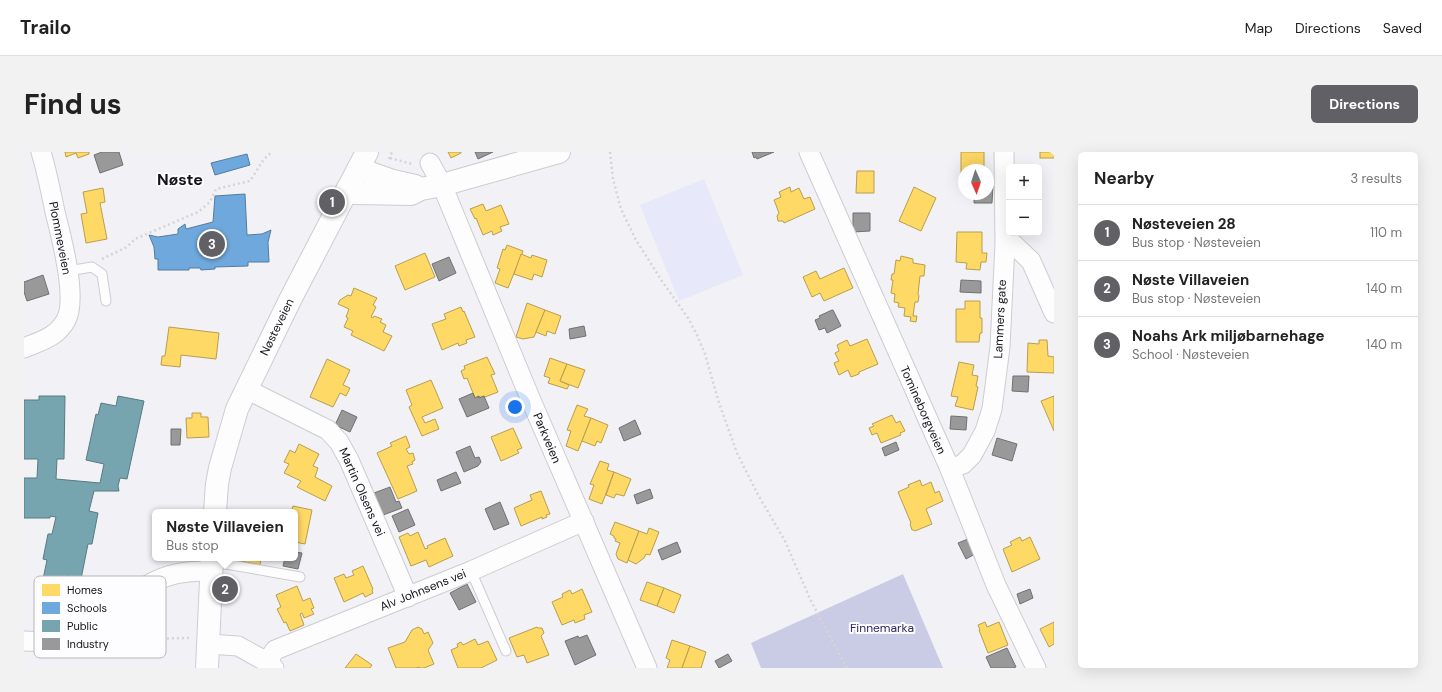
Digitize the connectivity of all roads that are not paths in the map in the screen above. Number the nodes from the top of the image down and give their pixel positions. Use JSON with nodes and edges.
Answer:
{"nodes":[{"id":1,"x":41,"y":152,"type":"edge"},
{"id":2,"x":560,"y":152,"type":"edge"},
{"id":3,"x":809,"y":152,"type":"edge"},
{"id":4,"x":1004,"y":152,"type":"edge"},
{"id":5,"x":363,"y":157,"type":"edge"},
{"id":6,"x":430,"y":163,"type":"dead end"},
{"id":7,"x":432,"y":187,"type":"junction"},
{"id":8,"x":347,"y":190,"type":"junction"},
{"id":9,"x":1004,"y":244,"type":"junction"},
{"id":10,"x":68,"y":271,"type":"junction"},
{"id":11,"x":106,"y":301,"type":"dead end"},
{"id":12,"x":1054,"y":312,"type":"edge"},
{"id":13,"x":24,"y":348,"type":"edge"},
{"id":14,"x":246,"y":389,"type":"junction"},
{"id":15,"x":950,"y":469,"type":"junction"},
{"id":16,"x":215,"y":509,"type":"edge"},
{"id":17,"x":584,"y":521,"type":"junction"},
{"id":18,"x":212,"y":564,"type":"edge"},
{"id":19,"x":471,"y":571,"type":"junction"},
{"id":20,"x":166,"y":577,"type":"edge"},
{"id":21,"x":300,"y":577,"type":"dead end"},
{"id":22,"x":408,"y":597,"type":"junction"},
{"id":23,"x":199,"y":641,"type":"junction"},
{"id":24,"x":506,"y":651,"type":"dead end"},
{"id":25,"x":270,"y":665,"type":"edge"},
{"id":26,"x":207,"y":668,"type":"edge"},
{"id":27,"x":647,"y":668,"type":"edge"},
{"id":28,"x":1036,"y":668,"type":"edge"}],
"edges":[{"from":1,"to":10,"type":"street","name":"Plommeveien"},
{"from":2,"to":7,"type":"main road"},
{"from":3,"to":15,"type":"street","name":"Tomineborgveien"},
{"from":4,"to":9,"type":"street","name":"Lammers gate"},
{"from":5,"to":7,"type":"main road"},
{"from":5,"to":8,"type":"main road","name":"Nøsteveien"},
{"from":6,"to":7,"type":"street","name":"Parkveien"},
{"from":7,"to":8,"type":"main road"},
{"from":7,"to":17,"type":"street","name":"Parkveien"},
{"from":8,"to":14,"type":"main road","name":"Nøsteveien"},
{"from":9,"to":12,"type":"street"},
{"from":9,"to":15,"type":"street","name":"Lammers gate"},
{"from":10,"to":11,"type":"lane"},
{"from":10,"to":13,"type":"street","name":"Plommeveien"},
{"from":14,"to":16,"type":"main road","name":"Nøsteveien"},
{"from":14,"to":22,"type":"street","name":"Martin Olsens vei"},
{"from":15,"to":28,"type":"street","name":"Tomineborgveien"},
{"from":17,"to":19,"type":"street","name":"Alv Johnsens vei"},
{"from":17,"to":27,"type":"street","name":"Parkveien"},
{"from":18,"to":20,"type":"street"},
{"from":18,"to":21,"type":"lane"},
{"from":18,"to":23,"type":"main road"},
{"from":19,"to":22,"type":"street","name":"Alv Johnsens vei"},
{"from":19,"to":24,"type":"lane"},
{"from":22,"to":25,"type":"street","name":"Alv Johnsens vei"},
{"from":23,"to":25,"type":"street"},
{"from":23,"to":26,"type":"main road"}]}
